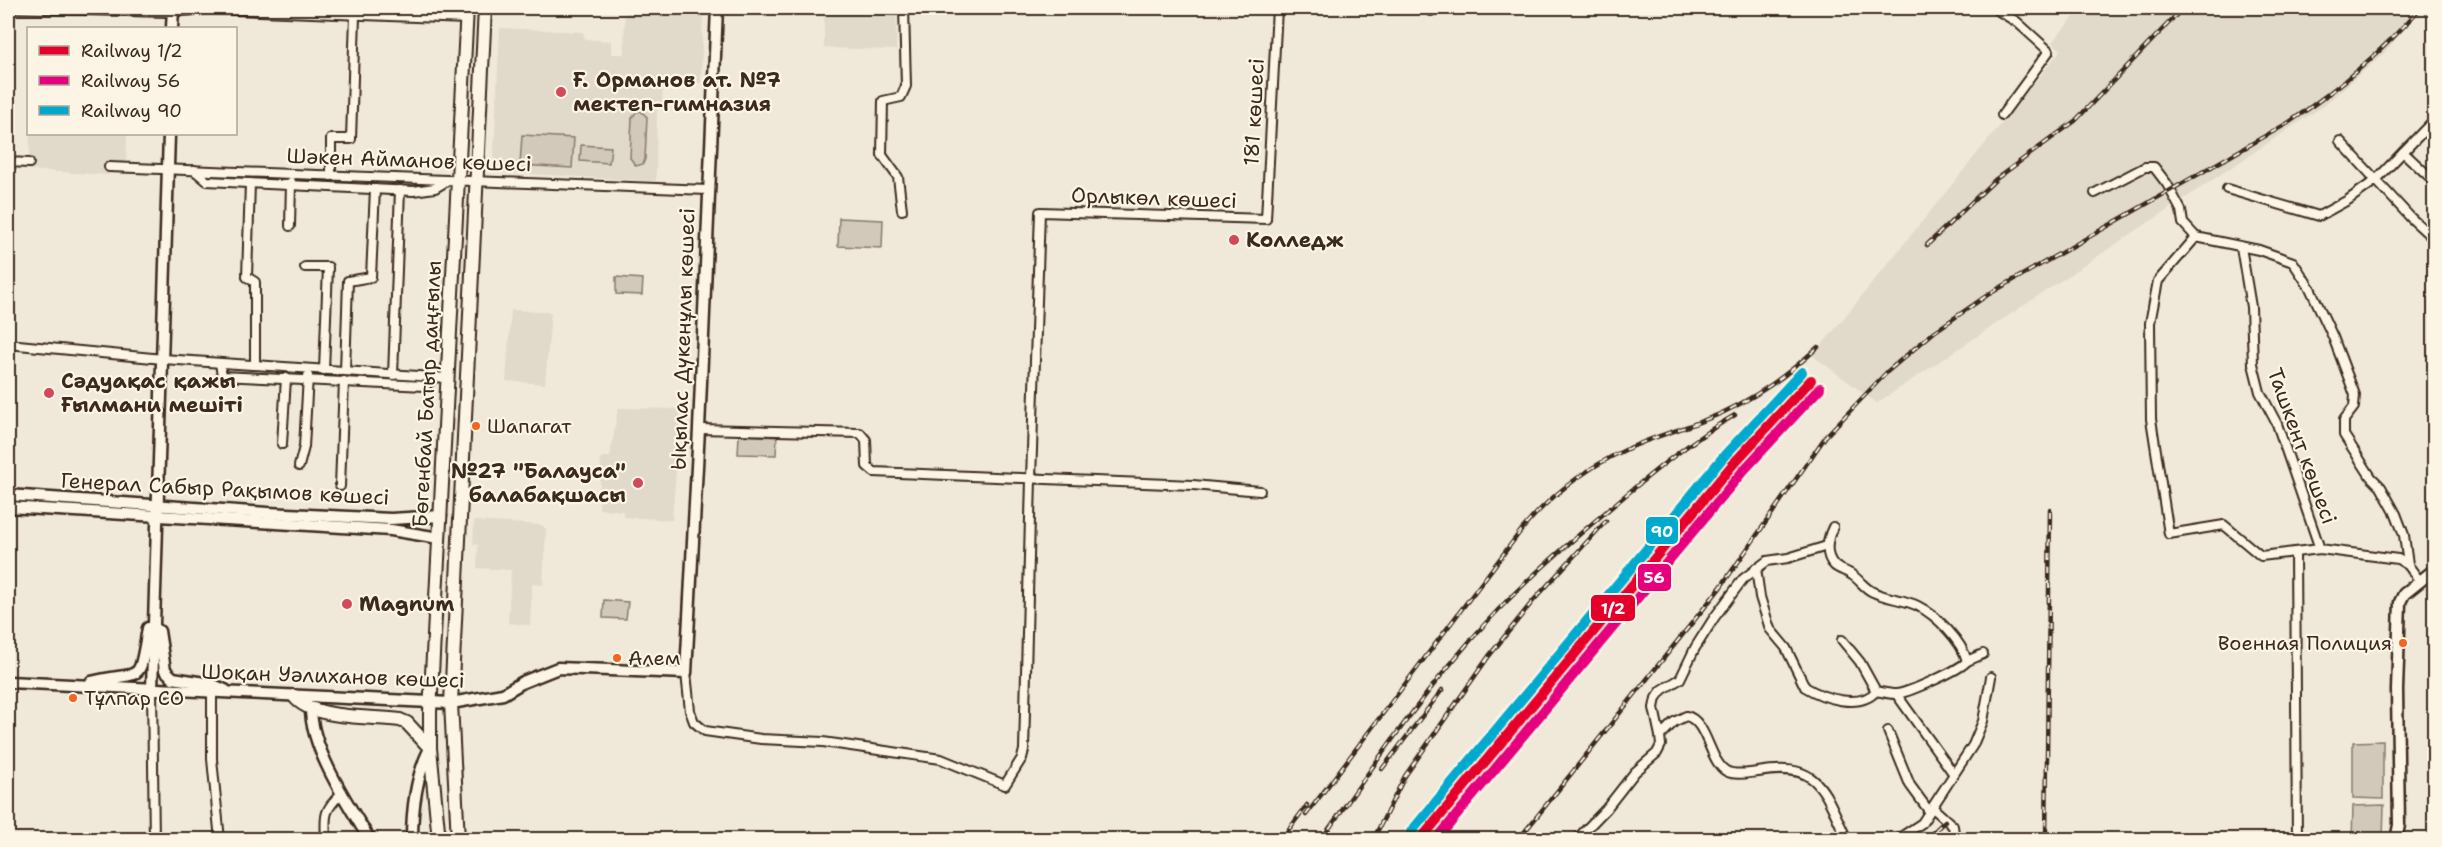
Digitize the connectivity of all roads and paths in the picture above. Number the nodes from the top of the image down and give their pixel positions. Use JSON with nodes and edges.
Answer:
{"nodes":[{"id":1,"x":8,"y":8,"type":"edge"},
{"id":2,"x":485,"y":8,"type":"edge"},
{"id":3,"x":717,"y":8,"type":"edge"},
{"id":4,"x":904,"y":8,"type":"edge"},
{"id":5,"x":1277,"y":8,"type":"edge"},
{"id":6,"x":1994,"y":8,"type":"edge"},
{"id":7,"x":173,"y":9,"type":"edge"},
{"id":8,"x":343,"y":12,"type":"edge"},
{"id":9,"x":467,"y":13,"type":"edge"},
{"id":10,"x":355,"y":16,"type":"junction"},
{"id":11,"x":172,"y":27,"type":"edge"},
{"id":12,"x":2002,"y":115,"type":"dead end"},
{"id":13,"x":2434,"y":120,"type":"edge"},
{"id":14,"x":169,"y":135,"type":"edge"},
{"id":15,"x":2340,"y":141,"type":"dead end"},
{"id":16,"x":2403,"y":152,"type":"junction"},
{"id":17,"x":8,"y":162,"type":"edge"},
{"id":18,"x":29,"y":163,"type":"dead end"},
{"id":19,"x":109,"y":167,"type":"dead end"},
{"id":20,"x":167,"y":169,"type":"junction"},
{"id":21,"x":194,"y":170,"type":"junction"},
{"id":22,"x":291,"y":175,"type":"junction"},
{"id":23,"x":330,"y":176,"type":"junction"},
{"id":24,"x":2376,"y":180,"type":"junction"},
{"id":25,"x":475,"y":181,"type":"junction"},
{"id":26,"x":2434,"y":181,"type":"edge"},
{"id":27,"x":452,"y":182,"type":"junction"},
{"id":28,"x":250,"y":183,"type":"junction"},
{"id":29,"x":291,"y":184,"type":"junction"},
{"id":30,"x":375,"y":189,"type":"junction"},
{"id":31,"x":2227,"y":189,"type":"dead end"},
{"id":32,"x":400,"y":190,"type":"junction"},
{"id":33,"x":708,"y":190,"type":"junction"},
{"id":34,"x":2095,"y":193,"type":"dead end"},
{"id":35,"x":902,"y":210,"type":"dead end"},
{"id":36,"x":1266,"y":219,"type":"joint"},
{"id":37,"x":290,"y":226,"type":"dead end"},
{"id":38,"x":2196,"y":237,"type":"junction"},
{"id":39,"x":2434,"y":239,"type":"edge"},
{"id":40,"x":2241,"y":247,"type":"junction"},
{"id":41,"x":305,"y":267,"type":"dead end"},
{"id":42,"x":8,"y":344,"type":"edge"},
{"id":43,"x":163,"y":359,"type":"junction"},
{"id":44,"x":220,"y":363,"type":"junction"},
{"id":45,"x":255,"y":365,"type":"junction"},
{"id":46,"x":309,"y":369,"type":"junction"},
{"id":47,"x":324,"y":370,"type":"junction"},
{"id":48,"x":345,"y":371,"type":"junction"},
{"id":49,"x":393,"y":375,"type":"junction"},
{"id":50,"x":435,"y":377,"type":"junction"},
{"id":51,"x":286,"y":378,"type":"junction"},
{"id":52,"x":448,"y":378,"type":"junction"},
{"id":53,"x":308,"y":379,"type":"junction"},
{"id":54,"x":344,"y":381,"type":"junction"},
{"id":55,"x":699,"y":429,"type":"junction"},
{"id":56,"x":282,"y":444,"type":"dead end"},
{"id":57,"x":299,"y":466,"type":"dead end"},
{"id":58,"x":1030,"y":479,"type":"junction"},
{"id":59,"x":340,"y":486,"type":"dead end"},
{"id":60,"x":1260,"y":491,"type":"dead end"},
{"id":61,"x":8,"y":495,"type":"edge"},
{"id":62,"x":8,"y":507,"type":"edge"},
{"id":63,"x":159,"y":512,"type":"junction"},
{"id":64,"x":441,"y":516,"type":"junction"},
{"id":65,"x":391,"y":525,"type":"junction"},
{"id":66,"x":1833,"y":527,"type":"dead end"},
{"id":67,"x":440,"y":538,"type":"junction"},
{"id":68,"x":1827,"y":546,"type":"junction"},
{"id":69,"x":2320,"y":549,"type":"junction"},
{"id":70,"x":2295,"y":552,"type":"junction"},
{"id":71,"x":2408,"y":564,"type":"junction"},
{"id":72,"x":1756,"y":568,"type":"junction"},
{"id":73,"x":2434,"y":570,"type":"edge"},
{"id":74,"x":2419,"y":580,"type":"junction"},
{"id":75,"x":154,"y":601,"type":"junction"},
{"id":76,"x":1842,"y":640,"type":"dead end"},
{"id":77,"x":1983,"y":654,"type":"dead end"},
{"id":78,"x":1967,"y":661,"type":"junction"},
{"id":79,"x":686,"y":673,"type":"junction"},
{"id":80,"x":1991,"y":678,"type":"dead end"},
{"id":81,"x":8,"y":682,"type":"edge"},
{"id":82,"x":79,"y":685,"type":"junction"},
{"id":83,"x":153,"y":689,"type":"junction"},
{"id":84,"x":1876,"y":691,"type":"junction"},
{"id":85,"x":212,"y":692,"type":"junction"},
{"id":86,"x":232,"y":693,"type":"junction"},
{"id":87,"x":1897,"y":695,"type":"junction"},
{"id":88,"x":294,"y":696,"type":"junction"},
{"id":89,"x":431,"y":702,"type":"junction"},
{"id":90,"x":451,"y":703,"type":"junction"},
{"id":91,"x":311,"y":709,"type":"junction"},
{"id":92,"x":1888,"y":731,"type":"dead end"},
{"id":93,"x":1662,"y":733,"type":"junction"},
{"id":94,"x":430,"y":748,"type":"junction"},
{"id":95,"x":1953,"y":773,"type":"junction"},
{"id":96,"x":340,"y":795,"type":"junction"},
{"id":97,"x":1931,"y":810,"type":"junction"},
{"id":98,"x":1844,"y":832,"type":"dead end"},
{"id":99,"x":154,"y":840,"type":"edge"},
{"id":100,"x":220,"y":840,"type":"edge"},
{"id":101,"x":326,"y":840,"type":"edge"},
{"id":102,"x":370,"y":840,"type":"edge"},
{"id":103,"x":412,"y":840,"type":"edge"},
{"id":104,"x":439,"y":840,"type":"edge"},
{"id":105,"x":458,"y":840,"type":"edge"},
{"id":106,"x":1576,"y":840,"type":"edge"},
{"id":107,"x":1896,"y":840,"type":"edge"},
{"id":108,"x":1954,"y":840,"type":"edge"},
{"id":109,"x":2297,"y":840,"type":"edge"},
{"id":110,"x":2396,"y":840,"type":"edge"}],
"edges":[{"from":1,"to":7,"type":"street"},
{"from":2,"to":25,"type":"main road","name":"Бөгенбай Батыр даңғылы"},
{"from":3,"to":33,"type":"street","name":"Ықылас Дүкенұлы көшесі"},
{"from":4,"to":35,"type":"street"},
{"from":5,"to":36,"type":"street","name":"181 көшесі"},
{"from":6,"to":12,"type":"street"},
{"from":7,"to":8,"type":"street"},
{"from":7,"to":11,"type":"street"},
{"from":8,"to":10,"type":"street"},
{"from":9,"to":10,"type":"street"},
{"from":9,"to":27,"type":"main road","name":"Бөгенбай Батыр даңғылы"},
{"from":10,"to":23,"type":"street"},
{"from":13,"to":16,"type":"street"},
{"from":14,"to":20,"type":"street"},
{"from":15,"to":24,"type":"street"},
{"from":16,"to":24,"type":"street"},
{"from":16,"to":26,"type":"street"},
{"from":17,"to":18,"type":"street"},
{"from":19,"to":20,"type":"street","name":"Шәкен Айманов көшесі"},
{"from":20,"to":21,"type":"street","name":"Шәкен Айманов көшесі"},
{"from":20,"to":43,"type":"street"},
{"from":21,"to":22,"type":"street","name":"Шәкен Айманов көшесі"},
{"from":21,"to":28,"type":"street"},
{"from":22,"to":23,"type":"street","name":"Шәкен Айманов көшесі"},
{"from":22,"to":29,"type":"street"},
{"from":23,"to":27,"type":"street","name":"Шәкен Айманов көшесі"},
{"from":24,"to":31,"type":"street"},
{"from":24,"to":39,"type":"street"},
{"from":25,"to":27,"type":"street","name":"Шәкен Айманов көшесі"},
{"from":25,"to":33,"type":"street","name":"Шәкен Айманов көшесі"},
{"from":25,"to":90,"type":"main road","name":"Бөгенбай Батыр даңғылы"},
{"from":27,"to":32,"type":"street"},
{"from":27,"to":52,"type":"main road","name":"Бөгенбай Батыр даңғылы"},
{"from":28,"to":29,"type":"street"},
{"from":28,"to":45,"type":"street"},
{"from":29,"to":30,"type":"street"},
{"from":29,"to":37,"type":"street"},
{"from":30,"to":32,"type":"street"},
{"from":30,"to":48,"type":"street"},
{"from":32,"to":49,"type":"street"},
{"from":33,"to":55,"type":"street","name":"Ықылас Дүкенұлы көшесі"},
{"from":34,"to":38,"type":"street"},
{"from":36,"to":58,"type":"street","name":"Орлыкөл көшесі"},
{"from":38,"to":40,"type":"street"},
{"from":38,"to":70,"type":"street","name":"Ташкент көшесі"},
{"from":40,"to":69,"type":"street","name":"Ташкент көшесі"},
{"from":40,"to":71,"type":"street"},
{"from":41,"to":47,"type":"street"},
{"from":42,"to":43,"type":"street"},
{"from":43,"to":44,"type":"street"},
{"from":43,"to":63,"type":"street"},
{"from":44,"to":45,"type":"street"},
{"from":44,"to":51,"type":"street"},
{"from":45,"to":46,"type":"street"},
{"from":46,"to":47,"type":"street"},
{"from":46,"to":53,"type":"street"},
{"from":47,"to":48,"type":"street"},
{"from":48,"to":49,"type":"street"},
{"from":49,"to":50,"type":"street"},
{"from":50,"to":52,"type":"street"},
{"from":50,"to":54,"type":"street"},
{"from":51,"to":53,"type":"street"},
{"from":51,"to":56,"type":"street"},
{"from":52,"to":64,"type":"main road","name":"Бөгенбай Батыр даңғылы"},
{"from":53,"to":54,"type":"street"},
{"from":53,"to":57,"type":"street"},
{"from":54,"to":59,"type":"street"},
{"from":55,"to":58,"type":"street"},
{"from":55,"to":79,"type":"street","name":"Ықылас Дүкенұлы көшесі"},
{"from":58,"to":60,"type":"street"},
{"from":58,"to":79,"type":"street"},
{"from":61,"to":63,"type":"street","name":"Генерал Сабыр Рақымов көшесі"},
{"from":62,"to":63,"type":"street","name":"Генерал Сабыр Рақымов көшесі"},
{"from":63,"to":65,"type":"street","name":"Генерал Сабыр Рақымов көшесі"},
{"from":63,"to":75,"type":"street"},
{"from":64,"to":65,"type":"street","name":"Генерал Сабыр Рақымов көшесі"},
{"from":64,"to":67,"type":"main road","name":"Бөгенбай Батыр даңғылы"},
{"from":65,"to":67,"type":"street","name":"Генерал Сабыр Рақымов көшесі"},
{"from":66,"to":68,"type":"street"},
{"from":67,"to":89,"type":"main road","name":"Бөгенбай Батыр даңғылы"},
{"from":68,"to":72,"type":"street"},
{"from":68,"to":78,"type":"street"},
{"from":69,"to":70,"type":"street","name":"Ташкент көшесі"},
{"from":69,"to":71,"type":"street","name":"Ташкент көшесі"},
{"from":70,"to":109,"type":"street"},
{"from":71,"to":74,"type":"street"},
{"from":72,"to":84,"type":"street"},
{"from":72,"to":93,"type":"street"},
{"from":73,"to":74,"type":"street"},
{"from":74,"to":110,"type":"street"},
{"from":75,"to":82,"type":"street"},
{"from":75,"to":83,"type":"street"},
{"from":75,"to":86,"type":"street"},
{"from":76,"to":84,"type":"street"},
{"from":77,"to":78,"type":"street"},
{"from":78,"to":87,"type":"street"},
{"from":79,"to":90,"type":"street","name":"Шоқан Уәлиханов көшесі"},
{"from":80,"to":95,"type":"street"},
{"from":81,"to":82,"type":"street","name":"Шоқан Уәлиханов көшесі"},
{"from":82,"to":83,"type":"street","name":"Шоқан Уәлиханов көшесі"},
{"from":83,"to":85,"type":"street","name":"Шоқан Уәлиханов көшесі"},
{"from":83,"to":99,"type":"street"},
{"from":84,"to":87,"type":"street"},
{"from":85,"to":86,"type":"street","name":"Шоқан Уәлиханов көшесі"},
{"from":85,"to":100,"type":"street"},
{"from":86,"to":88,"type":"street","name":"Шоқан Уәлиханов көшесі"},
{"from":87,"to":95,"type":"street"},
{"from":88,"to":89,"type":"street","name":"Шоқан Уәлиханов көшесі"},
{"from":88,"to":91,"type":"main road"},
{"from":89,"to":90,"type":"street","name":"Шоқан Уәлиханов көшесі"},
{"from":89,"to":94,"type":"main road","name":"Бөгенбай Батыр даңғылы"},
{"from":90,"to":105,"type":"main road","name":"Бөгенбай Батыр даңғылы"},
{"from":91,"to":94,"type":"main road"},
{"from":91,"to":96,"type":"street"},
{"from":92,"to":97,"type":"street"},
{"from":93,"to":98,"type":"street"},
{"from":93,"to":106,"type":"street"},
{"from":94,"to":103,"type":"street"},
{"from":94,"to":104,"type":"main road","name":"Бөгенбай Батыр даңғылы"},
{"from":95,"to":97,"type":"street"},
{"from":96,"to":101,"type":"street"},
{"from":96,"to":102,"type":"street"},
{"from":97,"to":107,"type":"street"},
{"from":97,"to":108,"type":"street"}]}
